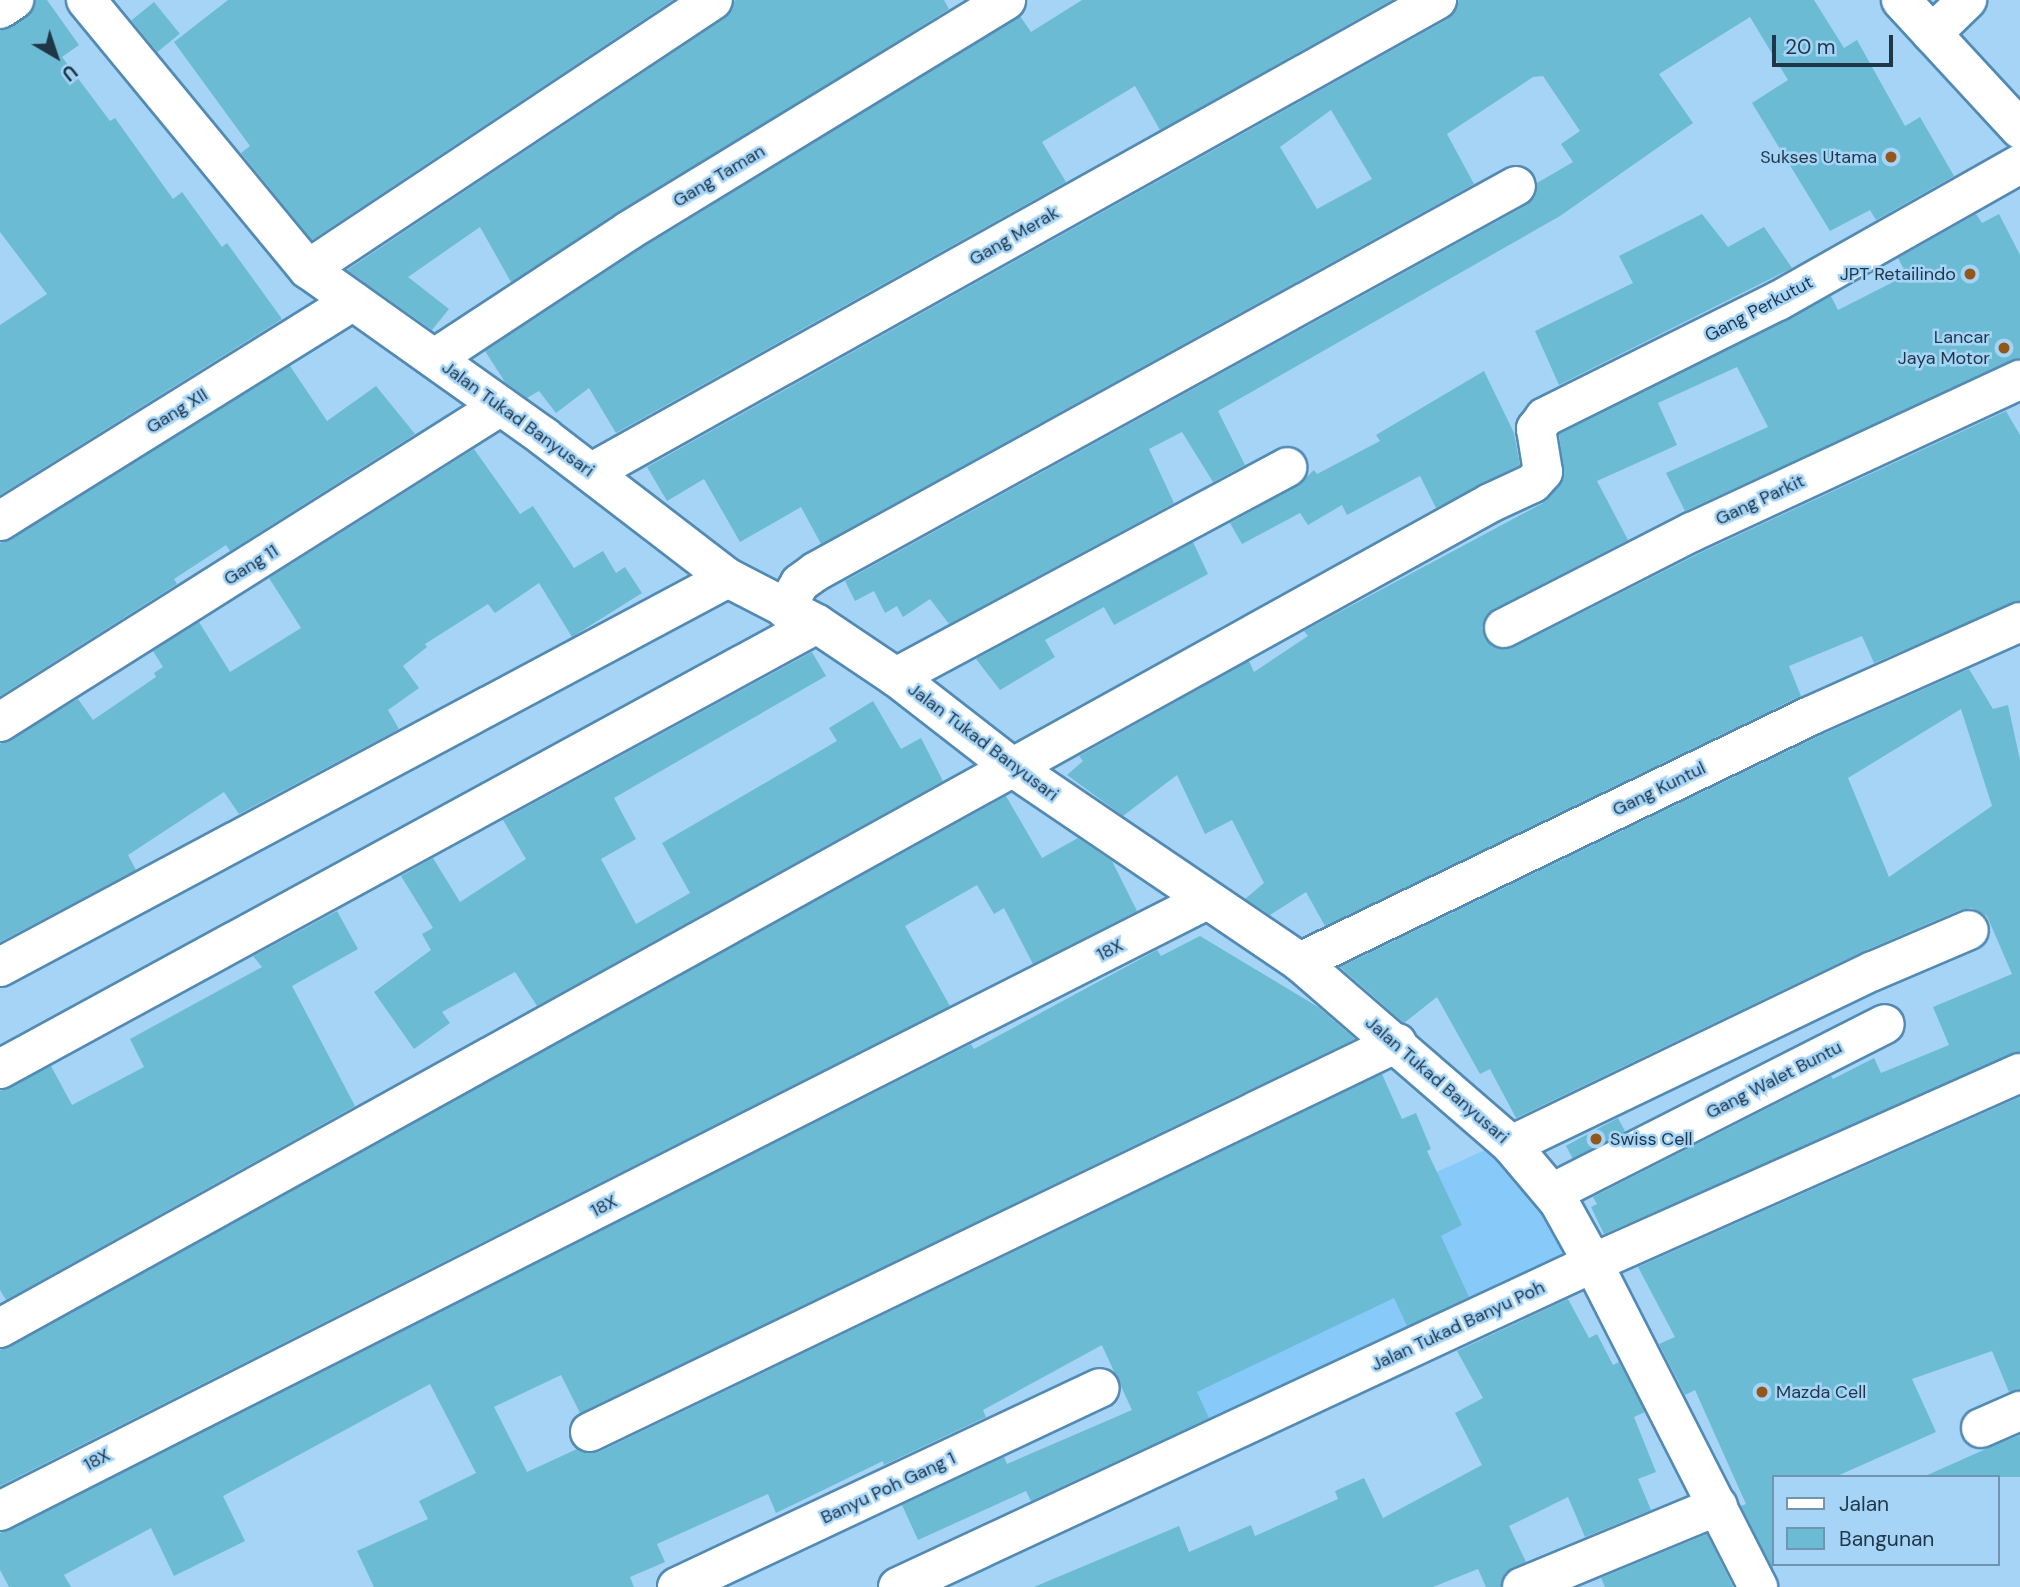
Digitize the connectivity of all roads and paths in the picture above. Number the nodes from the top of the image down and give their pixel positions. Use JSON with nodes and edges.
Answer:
{"nodes":[{"id":1,"x":14,"y":0,"type":"edge"},
{"id":2,"x":86,"y":0,"type":"edge"},
{"id":3,"x":713,"y":0,"type":"edge"},
{"id":4,"x":1006,"y":0,"type":"edge"},
{"id":5,"x":1437,"y":0,"type":"edge"},
{"id":6,"x":1901,"y":0,"type":"edge"},
{"id":7,"x":1967,"y":0,"type":"edge"},
{"id":8,"x":0,"y":9,"type":"edge"},
{"id":9,"x":1932,"y":34,"type":"junction"},
{"id":10,"x":2020,"y":129,"type":"edge"},
{"id":11,"x":2020,"y":164,"type":"edge"},
{"id":12,"x":1516,"y":186,"type":"dead end"},
{"id":13,"x":309,"y":269,"type":"junction"},
{"id":14,"x":353,"y":301,"type":"junction"},
{"id":15,"x":435,"y":358,"type":"junction"},
{"id":16,"x":2020,"y":380,"type":"edge"},
{"id":17,"x":501,"y":406,"type":"junction"},
{"id":18,"x":1287,"y":467,"type":"dead end"},
{"id":19,"x":592,"y":472,"type":"junction"},
{"id":20,"x":0,"y":521,"type":"edge"},
{"id":21,"x":728,"y":578,"type":"junction"},
{"id":22,"x":801,"y":616,"type":"junction"},
{"id":23,"x":2020,"y":622,"type":"edge"},
{"id":24,"x":1504,"y":628,"type":"dead end"},
{"id":25,"x":896,"y":677,"type":"junction"},
{"id":26,"x":0,"y":722,"type":"edge"},
{"id":27,"x":1012,"y":767,"type":"junction"},
{"id":28,"x":1207,"y":900,"type":"junction"},
{"id":29,"x":1969,"y":930,"type":"dead end"},
{"id":30,"x":1300,"y":962,"type":"junction"},
{"id":31,"x":0,"y":967,"type":"edge"},
{"id":32,"x":1885,"y":1024,"type":"dead end"},
{"id":33,"x":1397,"y":1043,"type":"junction"},
{"id":34,"x":0,"y":1069,"type":"edge"},
{"id":35,"x":2020,"y":1073,"type":"edge"},
{"id":36,"x":1511,"y":1145,"type":"junction"},
{"id":37,"x":1552,"y":1192,"type":"junction"},
{"id":38,"x":1593,"y":1263,"type":"junction"},
{"id":39,"x":0,"y":1328,"type":"edge"},
{"id":40,"x":1100,"y":1388,"type":"dead end"},
{"id":41,"x":2020,"y":1411,"type":"edge"},
{"id":42,"x":1981,"y":1428,"type":"dead end"},
{"id":43,"x":590,"y":1432,"type":"dead end"},
{"id":44,"x":1718,"y":1506,"type":"junction"},
{"id":45,"x":0,"y":1511,"type":"edge"},
{"id":46,"x":677,"y":1587,"type":"edge"},
{"id":47,"x":898,"y":1587,"type":"edge"},
{"id":48,"x":1522,"y":1587,"type":"edge"},
{"id":49,"x":1758,"y":1587,"type":"edge"}],
"edges":[{"from":1,"to":8,"type":"street"},
{"from":2,"to":13,"type":"street","name":"Jalan Tukad Banyusari"},
{"from":3,"to":13,"type":"street"},
{"from":4,"to":15,"type":"street","name":"Gang Taman"},
{"from":5,"to":19,"type":"street","name":"Gang Merak"},
{"from":6,"to":9,"type":"street"},
{"from":7,"to":9,"type":"street"},
{"from":9,"to":10,"type":"street"},
{"from":11,"to":27,"type":"street","name":"Gang Perkutut"},
{"from":12,"to":22,"type":"street"},
{"from":13,"to":14,"type":"street","name":"Jalan Tukad Banyusari"},
{"from":14,"to":15,"type":"street","name":"Jalan Tukad Banyusari"},
{"from":14,"to":20,"type":"street","name":"Gang XII"},
{"from":15,"to":17,"type":"street","name":"Jalan Tukad Banyusari"},
{"from":16,"to":24,"type":"street","name":"Gang Parkit"},
{"from":17,"to":19,"type":"street","name":"Jalan Tukad Banyusari"},
{"from":17,"to":26,"type":"street","name":"Gang 11"},
{"from":18,"to":25,"type":"street"},
{"from":19,"to":21,"type":"street","name":"Jalan Tukad Banyusari"},
{"from":21,"to":22,"type":"street","name":"Jalan Tukad Banyusari"},
{"from":21,"to":31,"type":"street"},
{"from":22,"to":25,"type":"street","name":"Jalan Tukad Banyusari"},
{"from":22,"to":34,"type":"street"},
{"from":23,"to":30,"type":"street","name":"Gang Kuntul"},
{"from":25,"to":27,"type":"street","name":"Jalan Tukad Banyusari"},
{"from":27,"to":28,"type":"street","name":"Jalan Tukad Banyusari"},
{"from":27,"to":39,"type":"street"},
{"from":28,"to":30,"type":"street","name":"Jalan Tukad Banyusari"},
{"from":28,"to":45,"type":"street","name":"18X"},
{"from":29,"to":36,"type":"street"},
{"from":30,"to":33,"type":"street","name":"Jalan Tukad Banyusari"},
{"from":32,"to":37,"type":"street","name":"Gang Walet Buntu"},
{"from":33,"to":36,"type":"street","name":"Jalan Tukad Banyusari"},
{"from":33,"to":43,"type":"street"},
{"from":35,"to":38,"type":"street","name":"Jalan Tukad Banyu Poh"},
{"from":36,"to":37,"type":"street","name":"Jalan Tukad Banyusari"},
{"from":37,"to":38,"type":"street","name":"Jalan Tukad Banyusari"},
{"from":38,"to":44,"type":"street","name":"Jalan Tukad Banyusari"},
{"from":38,"to":47,"type":"street","name":"Jalan Tukad Banyu Poh"},
{"from":40,"to":46,"type":"street","name":"Banyu Poh Gang 1"},
{"from":41,"to":42,"type":"street"},
{"from":44,"to":48,"type":"street"},
{"from":44,"to":49,"type":"street","name":"Jalan Tukad Banyusari"}]}
